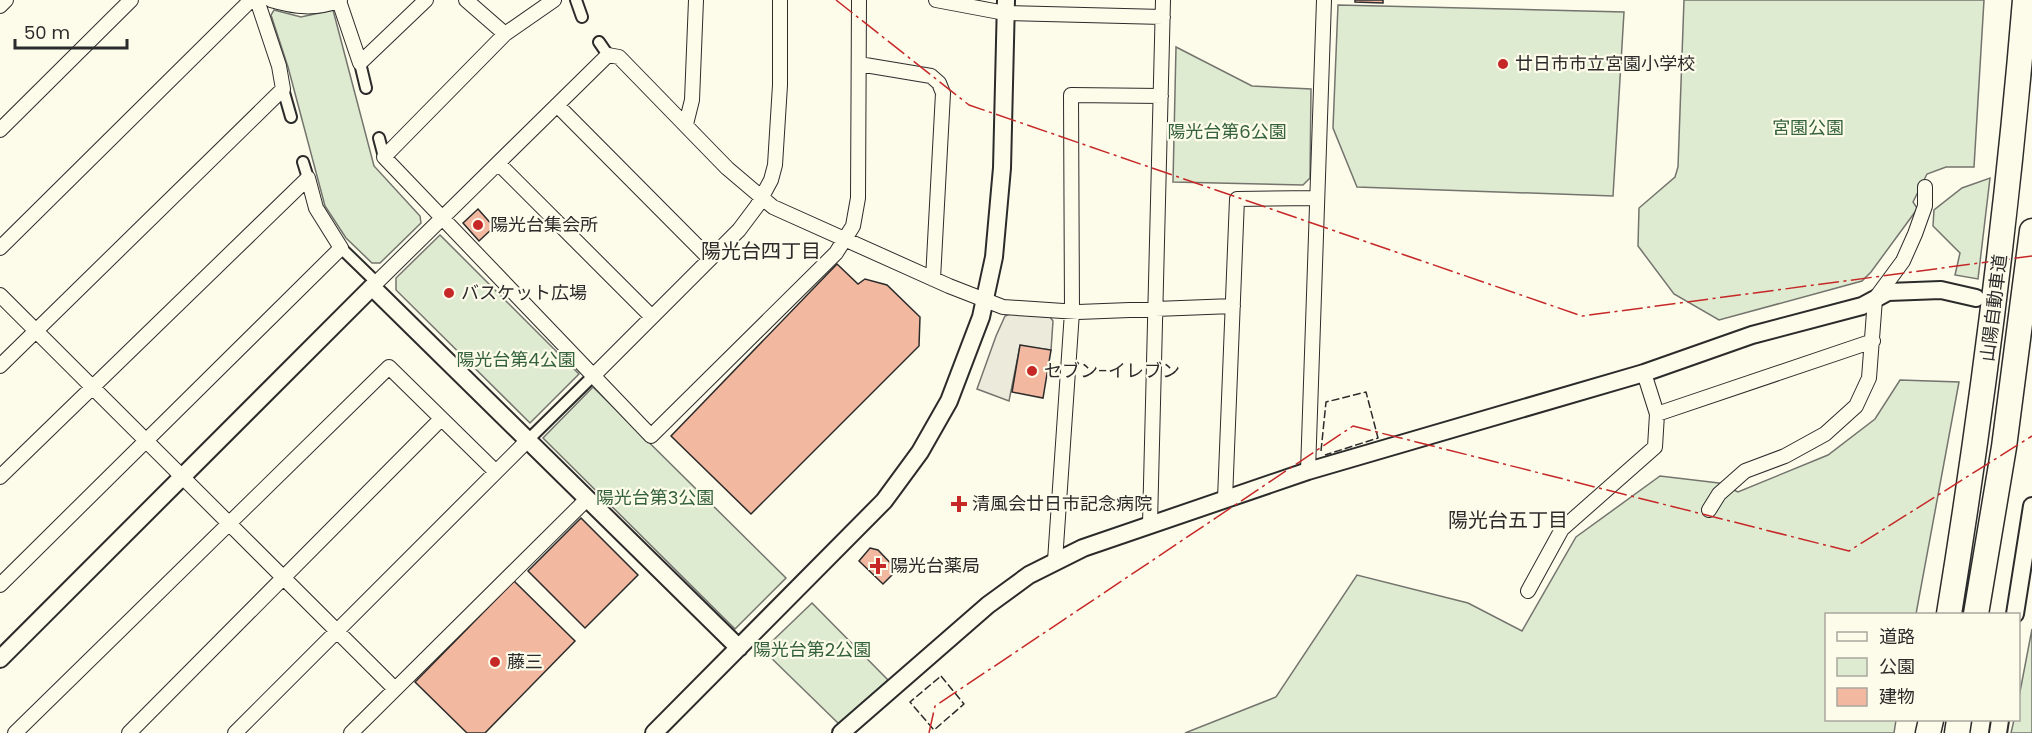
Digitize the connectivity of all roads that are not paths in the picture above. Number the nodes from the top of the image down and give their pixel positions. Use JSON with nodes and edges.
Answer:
{"nodes":[{"id":1,"x":6,"y":0,"type":"edge"},
{"id":2,"x":131,"y":0,"type":"edge"},
{"id":3,"x":251,"y":0,"type":"edge"},
{"id":4,"x":257,"y":0,"type":"edge"},
{"id":5,"x":271,"y":0,"type":"edge"},
{"id":6,"x":339,"y":0,"type":"edge"},
{"id":7,"x":426,"y":0,"type":"edge"},
{"id":8,"x":466,"y":0,"type":"edge"},
{"id":9,"x":554,"y":0,"type":"edge"},
{"id":10,"x":576,"y":0,"type":"edge"},
{"id":11,"x":696,"y":0,"type":"edge"},
{"id":12,"x":780,"y":0,"type":"edge"},
{"id":13,"x":860,"y":0,"type":"edge"},
{"id":14,"x":944,"y":0,"type":"edge"},
{"id":15,"x":1070,"y":0,"type":"edge"},
{"id":16,"x":1163,"y":0,"type":"edge"},
{"id":17,"x":1323,"y":0,"type":"edge"},
{"id":18,"x":2025,"y":0,"type":"edge"},
{"id":19,"x":0,"y":6,"type":"edge"},
{"id":20,"x":1006,"y":6,"type":"edge"},
{"id":21,"x":1069,"y":15,"type":"junction"},
{"id":22,"x":582,"y":17,"type":"dead end"},
{"id":23,"x":1163,"y":17,"type":"junction"},
{"id":24,"x":505,"y":34,"type":"junction"},
{"id":25,"x":599,"y":42,"type":"dead end"},
{"id":26,"x":608,"y":55,"type":"junction"},
{"id":27,"x":360,"y":63,"type":"junction"},
{"id":28,"x":859,"y":64,"type":"junction"},
{"id":29,"x":366,"y":88,"type":"dead end"},
{"id":30,"x":284,"y":89,"type":"junction"},
{"id":31,"x":1161,"y":96,"type":"junction"},
{"id":32,"x":557,"y":105,"type":"junction"},
{"id":33,"x":291,"y":117,"type":"dead end"},
{"id":34,"x":686,"y":124,"type":"junction"},
{"id":35,"x":0,"y":130,"type":"edge"},
{"id":36,"x":379,"y":138,"type":"dead end"},
{"id":37,"x":384,"y":157,"type":"junction"},
{"id":38,"x":303,"y":162,"type":"dead end"},
{"id":39,"x":498,"y":163,"type":"junction"},
{"id":40,"x":308,"y":178,"type":"junction"},
{"id":41,"x":1925,"y":187,"type":"dead end"},
{"id":42,"x":762,"y":197,"type":"junction"},
{"id":43,"x":1316,"y":198,"type":"junction"},
{"id":44,"x":442,"y":218,"type":"junction"},
{"id":45,"x":2032,"y":231,"type":"edge"},
{"id":46,"x":845,"y":239,"type":"junction"},
{"id":47,"x":0,"y":248,"type":"edge"},
{"id":48,"x":341,"y":248,"type":"junction"},
{"id":49,"x":709,"y":258,"type":"junction"},
{"id":50,"x":933,"y":279,"type":"junction"},
{"id":51,"x":374,"y":285,"type":"junction"},
{"id":52,"x":0,"y":295,"type":"edge"},
{"id":53,"x":1875,"y":298,"type":"junction"},
{"id":54,"x":1976,"y":298,"type":"dead end"},
{"id":55,"x":985,"y":301,"type":"junction"},
{"id":56,"x":1233,"y":306,"type":"junction"},
{"id":57,"x":1156,"y":309,"type":"junction"},
{"id":58,"x":1072,"y":312,"type":"junction"},
{"id":59,"x":651,"y":316,"type":"junction"},
{"id":60,"x":36,"y":331,"type":"junction"},
{"id":61,"x":1873,"y":341,"type":"junction"},
{"id":62,"x":0,"y":366,"type":"edge"},
{"id":63,"x":1644,"y":373,"type":"junction"},
{"id":64,"x":593,"y":376,"type":"junction"},
{"id":65,"x":93,"y":387,"type":"junction"},
{"id":66,"x":1657,"y":414,"type":"junction"},
{"id":67,"x":441,"y":419,"type":"junction"},
{"id":68,"x":528,"y":440,"type":"junction"},
{"id":69,"x":146,"y":441,"type":"junction"},
{"id":70,"x":1308,"y":471,"type":"junction"},
{"id":71,"x":496,"y":472,"type":"junction"},
{"id":72,"x":0,"y":477,"type":"edge"},
{"id":73,"x":182,"y":477,"type":"junction"},
{"id":74,"x":587,"y":499,"type":"junction"},
{"id":75,"x":1225,"y":499,"type":"junction"},
{"id":76,"x":2032,"y":506,"type":"edge"},
{"id":77,"x":1710,"y":510,"type":"dead end"},
{"id":78,"x":229,"y":523,"type":"junction"},
{"id":79,"x":1150,"y":524,"type":"junction"},
{"id":80,"x":1055,"y":561,"type":"junction"},
{"id":81,"x":284,"y":578,"type":"junction"},
{"id":82,"x":0,"y":585,"type":"edge"},
{"id":83,"x":1528,"y":591,"type":"dead end"},
{"id":84,"x":1949,"y":613,"type":"edge"},
{"id":85,"x":1977,"y":613,"type":"edge"},
{"id":86,"x":2015,"y":613,"type":"edge"},
{"id":87,"x":337,"y":631,"type":"junction"},
{"id":88,"x":739,"y":648,"type":"junction"},
{"id":89,"x":0,"y":659,"type":"edge"},
{"id":90,"x":395,"y":689,"type":"junction"},
{"id":91,"x":15,"y":733,"type":"edge"},
{"id":92,"x":129,"y":733,"type":"edge"},
{"id":93,"x":235,"y":733,"type":"edge"},
{"id":94,"x":351,"y":733,"type":"edge"},
{"id":95,"x":654,"y":733,"type":"edge"},
{"id":96,"x":841,"y":733,"type":"edge"}],
"edges":[{"from":1,"to":19,"type":"street"},
{"from":2,"to":35,"type":"street"},
{"from":3,"to":47,"type":"street"},
{"from":4,"to":30,"type":"street"},
{"from":5,"to":6,"type":"street"},
{"from":6,"to":27,"type":"street"},
{"from":7,"to":27,"type":"street"},
{"from":8,"to":24,"type":"street"},
{"from":9,"to":24,"type":"street"},
{"from":10,"to":22,"type":"street"},
{"from":11,"to":34,"type":"street"},
{"from":12,"to":42,"type":"street"},
{"from":13,"to":28,"type":"street"},
{"from":14,"to":20,"type":"street"},
{"from":15,"to":21,"type":"street"},
{"from":16,"to":23,"type":"street"},
{"from":17,"to":43,"type":"street"},
{"from":18,"to":84,"type":"highway","name":"山陽自動車道"},
{"from":20,"to":21,"type":"street"},
{"from":20,"to":55,"type":"street"},
{"from":21,"to":23,"type":"street"},
{"from":23,"to":31,"type":"street"},
{"from":24,"to":37,"type":"street"},
{"from":25,"to":26,"type":"street"},
{"from":26,"to":32,"type":"street"},
{"from":26,"to":34,"type":"street"},
{"from":27,"to":29,"type":"street"},
{"from":28,"to":46,"type":"street"},
{"from":28,"to":50,"type":"street"},
{"from":30,"to":33,"type":"street"},
{"from":30,"to":60,"type":"street"},
{"from":31,"to":57,"type":"street"},
{"from":31,"to":58,"type":"street"},
{"from":32,"to":39,"type":"street"},
{"from":32,"to":49,"type":"street"},
{"from":34,"to":42,"type":"street"},
{"from":36,"to":37,"type":"street"},
{"from":37,"to":44,"type":"street"},
{"from":38,"to":40,"type":"street"},
{"from":39,"to":44,"type":"street"},
{"from":39,"to":59,"type":"street"},
{"from":40,"to":48,"type":"street"},
{"from":40,"to":65,"type":"street"},
{"from":41,"to":53,"type":"street"},
{"from":42,"to":46,"type":"street"},
{"from":42,"to":49,"type":"street"},
{"from":43,"to":56,"type":"street"},
{"from":43,"to":70,"type":"street"},
{"from":44,"to":51,"type":"street"},
{"from":44,"to":64,"type":"street"},
{"from":45,"to":85,"type":"highway","name":"山陽自動車道"},
{"from":46,"to":50,"type":"street"},
{"from":46,"to":64,"type":"street"},
{"from":48,"to":51,"type":"street"},
{"from":48,"to":69,"type":"street"},
{"from":49,"to":59,"type":"street"},
{"from":50,"to":55,"type":"street"},
{"from":51,"to":68,"type":"street"},
{"from":51,"to":73,"type":"street"},
{"from":52,"to":60,"type":"street"},
{"from":53,"to":54,"type":"street"},
{"from":53,"to":61,"type":"street"},
{"from":53,"to":63,"type":"street"},
{"from":55,"to":58,"type":"street"},
{"from":55,"to":88,"type":"street"},
{"from":56,"to":57,"type":"street"},
{"from":56,"to":75,"type":"street"},
{"from":57,"to":58,"type":"street"},
{"from":57,"to":79,"type":"street"},
{"from":58,"to":80,"type":"street"},
{"from":59,"to":64,"type":"street"},
{"from":60,"to":62,"type":"street"},
{"from":60,"to":65,"type":"street"},
{"from":61,"to":66,"type":"street"},
{"from":61,"to":77,"type":"street"},
{"from":63,"to":66,"type":"street"},
{"from":63,"to":70,"type":"street"},
{"from":64,"to":68,"type":"street"},
{"from":65,"to":69,"type":"street"},
{"from":65,"to":72,"type":"street"},
{"from":66,"to":83,"type":"street"},
{"from":67,"to":71,"type":"street"},
{"from":67,"to":78,"type":"street"},
{"from":67,"to":81,"type":"street"},
{"from":68,"to":71,"type":"street"},
{"from":68,"to":74,"type":"street"},
{"from":69,"to":73,"type":"street"},
{"from":69,"to":82,"type":"street"},
{"from":70,"to":75,"type":"street"},
{"from":71,"to":87,"type":"street"},
{"from":73,"to":78,"type":"street"},
{"from":73,"to":89,"type":"street"},
{"from":74,"to":88,"type":"street"},
{"from":74,"to":90,"type":"street"},
{"from":75,"to":79,"type":"street"},
{"from":76,"to":86,"type":"street"},
{"from":78,"to":81,"type":"street"},
{"from":78,"to":91,"type":"street"},
{"from":79,"to":80,"type":"street"},
{"from":80,"to":96,"type":"street"},
{"from":81,"to":87,"type":"street"},
{"from":81,"to":92,"type":"street"},
{"from":87,"to":90,"type":"street"},
{"from":87,"to":93,"type":"street"},
{"from":88,"to":95,"type":"street"},
{"from":90,"to":94,"type":"street"}]}
